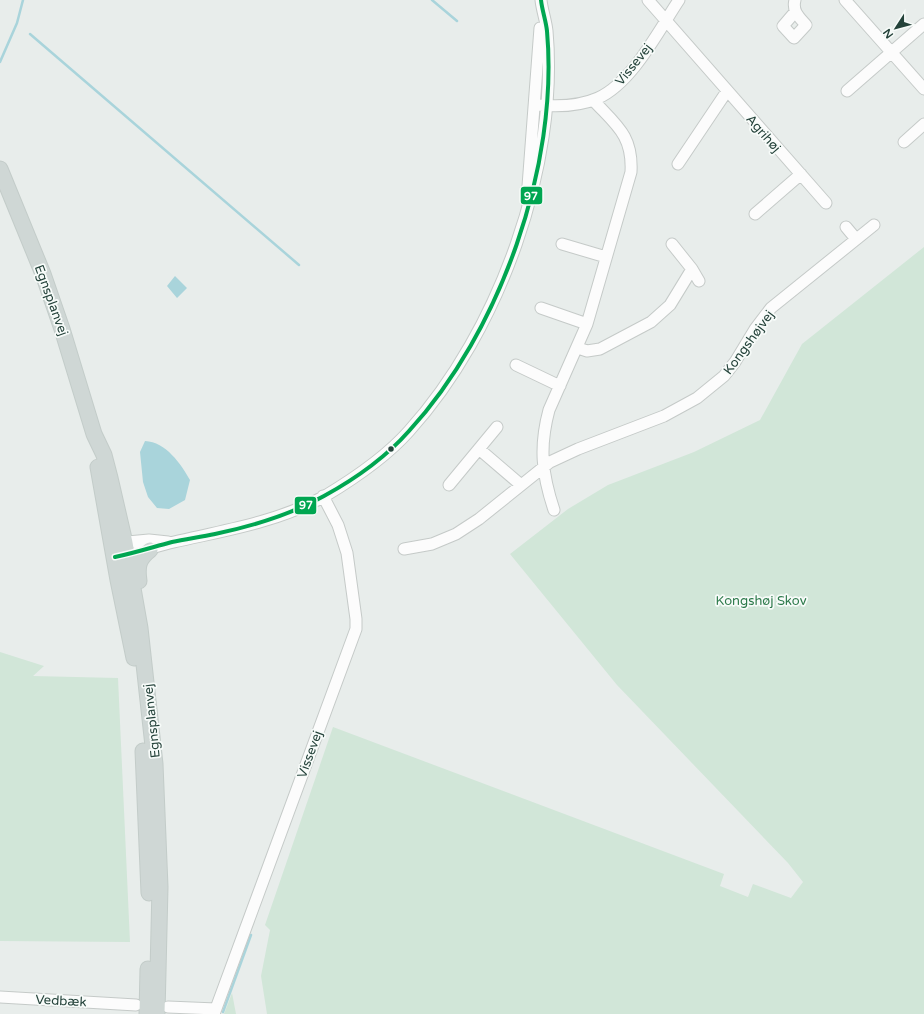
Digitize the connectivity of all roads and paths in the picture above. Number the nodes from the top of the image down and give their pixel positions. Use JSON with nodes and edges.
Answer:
{"nodes":[{"id":1,"x":541,"y":0,"type":"edge"},
{"id":2,"x":648,"y":0,"type":"edge"},
{"id":3,"x":679,"y":0,"type":"edge"},
{"id":4,"x":795,"y":0,"type":"edge"},
{"id":5,"x":851,"y":2,"type":"edge"},
{"id":6,"x":795,"y":12,"type":"dead end"},
{"id":7,"x":666,"y":20,"type":"junction"},
{"id":8,"x":924,"y":24,"type":"edge"},
{"id":9,"x":891,"y":53,"type":"junction"},
{"id":10,"x":924,"y":89,"type":"edge"},
{"id":11,"x":727,"y":91,"type":"junction"},
{"id":12,"x":847,"y":91,"type":"dead end"},
{"id":13,"x":593,"y":100,"type":"junction"},
{"id":14,"x":540,"y":106,"type":"junction"},
{"id":15,"x":924,"y":124,"type":"edge"},
{"id":16,"x":904,"y":142,"type":"dead end"},
{"id":17,"x":678,"y":164,"type":"dead end"},
{"id":18,"x":0,"y":169,"type":"edge"},
{"id":19,"x":801,"y":174,"type":"junction"},
{"id":20,"x":826,"y":203,"type":"dead end"},
{"id":21,"x":755,"y":214,"type":"dead end"},
{"id":22,"x":874,"y":225,"type":"dead end"},
{"id":23,"x":846,"y":227,"type":"dead end"},
{"id":24,"x":856,"y":239,"type":"junction"},
{"id":25,"x":562,"y":244,"type":"dead end"},
{"id":26,"x":672,"y":244,"type":"dead end"},
{"id":27,"x":606,"y":257,"type":"junction"},
{"id":28,"x":692,"y":269,"type":"junction"},
{"id":29,"x":699,"y":281,"type":"dead end"},
{"id":30,"x":541,"y":308,"type":"dead end"},
{"id":31,"x":587,"y":324,"type":"junction"},
{"id":32,"x":578,"y":348,"type":"junction"},
{"id":33,"x":516,"y":365,"type":"dead end"},
{"id":34,"x":560,"y":386,"type":"junction"},
{"id":35,"x":497,"y":427,"type":"dead end"},
{"id":36,"x":94,"y":434,"type":"junction"},
{"id":37,"x":479,"y":449,"type":"junction"},
{"id":38,"x":543,"y":466,"type":"junction"},
{"id":39,"x":521,"y":485,"type":"junction"},
{"id":40,"x":449,"y":486,"type":"dead end"},
{"id":41,"x":323,"y":496,"type":"junction"},
{"id":42,"x":554,"y":510,"type":"dead end"},
{"id":43,"x":172,"y":542,"type":"junction"},
{"id":44,"x":120,"y":548,"type":"junction"},
{"id":45,"x":404,"y":549,"type":"dead end"},
{"id":46,"x":150,"y":550,"type":"junction"},
{"id":47,"x":140,"y":628,"type":"junction"},
{"id":48,"x":0,"y":997,"type":"edge"},
{"id":49,"x":122,"y":1009,"type":"edge"},
{"id":50,"x":141,"y":1010,"type":"edge"},
{"id":51,"x":162,"y":1010,"type":"edge"},
{"id":52,"x":215,"y":1012,"type":"edge"}],
"edges":[{"from":1,"to":14,"type":"street"},
{"from":2,"to":7,"type":"street"},
{"from":3,"to":7,"type":"street","name":"Vissevej"},
{"from":4,"to":6,"type":"street"},
{"from":5,"to":9,"type":"street"},
{"from":7,"to":11,"type":"street","name":"Agrihøj"},
{"from":7,"to":13,"type":"street","name":"Vissevej"},
{"from":8,"to":9,"type":"street"},
{"from":9,"to":10,"type":"street"},
{"from":9,"to":12,"type":"street"},
{"from":11,"to":17,"type":"street"},
{"from":11,"to":19,"type":"street","name":"Agrihøj"},
{"from":13,"to":14,"type":"street","name":"Vissevej"},
{"from":13,"to":27,"type":"street"},
{"from":14,"to":41,"type":"street"},
{"from":15,"to":16,"type":"street"},
{"from":18,"to":36,"type":"main road","name":"Egnsplanvej"},
{"from":19,"to":20,"type":"street","name":"Agrihøj"},
{"from":19,"to":21,"type":"street"},
{"from":22,"to":24,"type":"street","name":"Kongshøjvej"},
{"from":23,"to":24,"type":"street"},
{"from":24,"to":38,"type":"street","name":"Kongshøjvej"},
{"from":25,"to":27,"type":"street"},
{"from":26,"to":28,"type":"street"},
{"from":27,"to":31,"type":"street"},
{"from":28,"to":29,"type":"street"},
{"from":28,"to":32,"type":"street"},
{"from":30,"to":31,"type":"street"},
{"from":31,"to":32,"type":"street"},
{"from":32,"to":34,"type":"street"},
{"from":33,"to":34,"type":"street"},
{"from":34,"to":38,"type":"street"},
{"from":35,"to":37,"type":"street"},
{"from":36,"to":44,"type":"main road","name":"Egnsplanvej"},
{"from":36,"to":44,"type":"main road","name":"Egnsplanvej"},
{"from":37,"to":39,"type":"street"},
{"from":37,"to":40,"type":"street"},
{"from":38,"to":39,"type":"street","name":"Kongshøjvej"},
{"from":38,"to":42,"type":"street"},
{"from":39,"to":45,"type":"street","name":"Kongshøjvej"},
{"from":41,"to":43,"type":"street"},
{"from":41,"to":52,"type":"street","name":"Vissevej"},
{"from":43,"to":44,"type":"street"},
{"from":43,"to":46,"type":"street"},
{"from":44,"to":46,"type":"street"},
{"from":44,"to":47,"type":"main road","name":"Egnsplanvej"},
{"from":44,"to":50,"type":"main road","name":"Egnsplanvej"},
{"from":46,"to":47,"type":"main road"},
{"from":47,"to":51,"type":"main road","name":"Egnsplanvej"},
{"from":48,"to":49,"type":"street","name":"Vedbæk"},
{"from":49,"to":50,"type":"street","name":"Vedbæk"},
{"from":51,"to":52,"type":"street","name":"Vissevej"}]}
